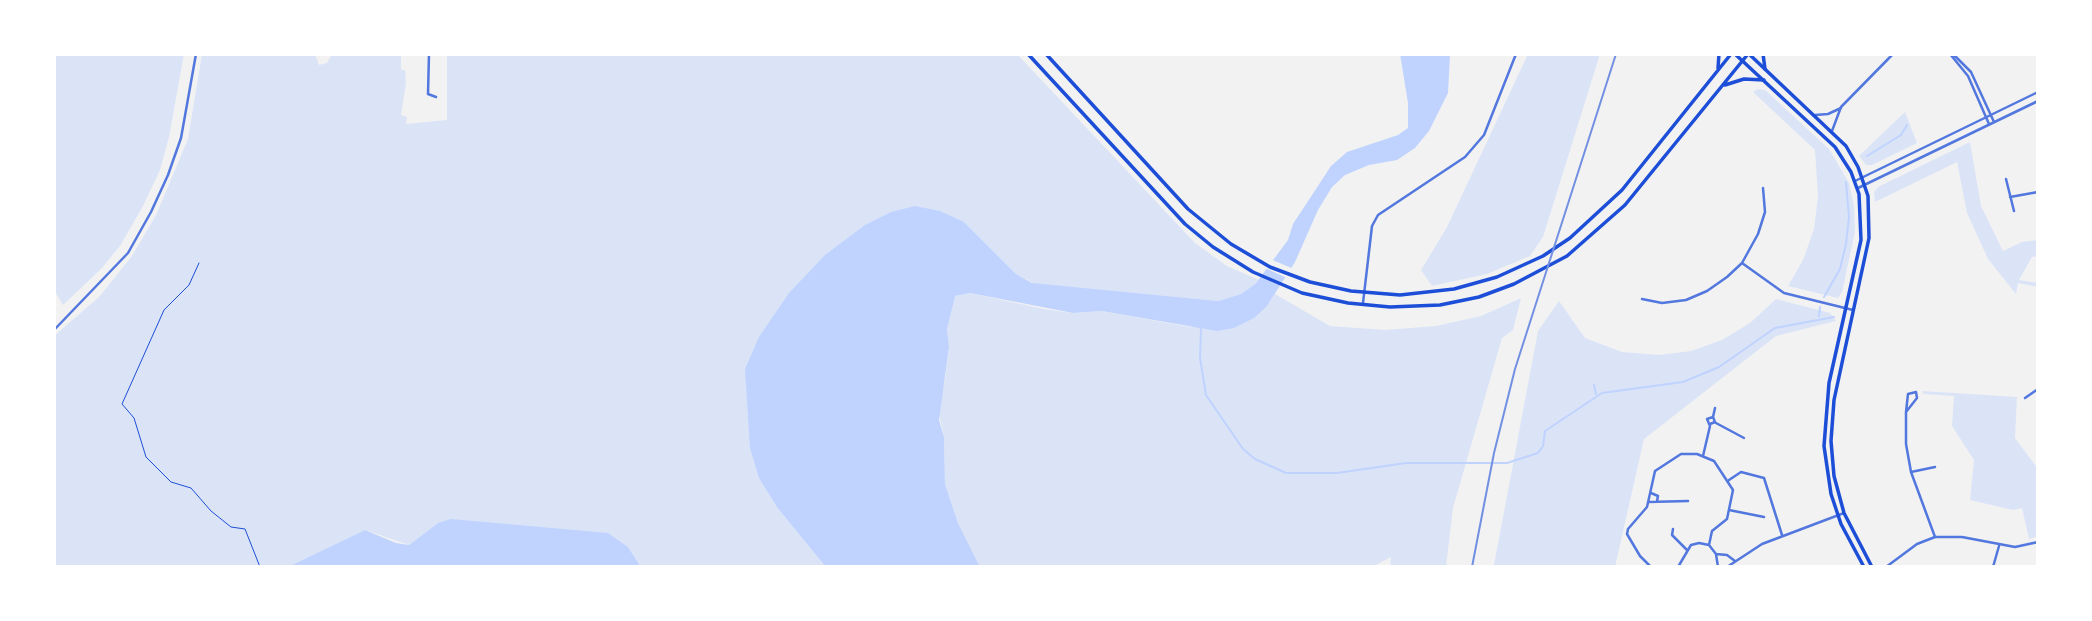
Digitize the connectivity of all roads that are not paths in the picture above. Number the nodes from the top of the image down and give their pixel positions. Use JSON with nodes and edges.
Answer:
{"nodes":[{"id":1,"x":196,"y":54,"type":"edge"},
{"id":2,"x":429,"y":54,"type":"edge"},
{"id":3,"x":1028,"y":54,"type":"edge"},
{"id":4,"x":1046,"y":54,"type":"edge"},
{"id":5,"x":1516,"y":54,"type":"edge"},
{"id":6,"x":1719,"y":54,"type":"edge"},
{"id":7,"x":1733,"y":54,"type":"edge"},
{"id":8,"x":1749,"y":54,"type":"edge"},
{"id":9,"x":1763,"y":54,"type":"edge"},
{"id":10,"x":1893,"y":54,"type":"edge"},
{"id":11,"x":1951,"y":54,"type":"edge"},
{"id":12,"x":1743,"y":61,"type":"junction"},
{"id":13,"x":1765,"y":69,"type":"junction"},
{"id":14,"x":1718,"y":71,"type":"junction"},
{"id":15,"x":1764,"y":80,"type":"junction"},
{"id":16,"x":1723,"y":86,"type":"junction"},
{"id":17,"x":2038,"y":92,"type":"edge"},
{"id":18,"x":436,"y":97,"type":"dead end"},
{"id":19,"x":2038,"y":101,"type":"edge"},
{"id":20,"x":1841,"y":107,"type":"junction"},
{"id":21,"x":1815,"y":115,"type":"junction"},
{"id":22,"x":1992,"y":115,"type":"junction"},
{"id":23,"x":1986,"y":118,"type":"junction"},
{"id":24,"x":1994,"y":122,"type":"junction"},
{"id":25,"x":1989,"y":124,"type":"junction"},
{"id":26,"x":1832,"y":131,"type":"junction"},
{"id":27,"x":1862,"y":177,"type":"junction"},
{"id":28,"x":2006,"y":179,"type":"dead end"},
{"id":29,"x":1855,"y":181,"type":"junction"},
{"id":30,"x":1865,"y":185,"type":"junction"},
{"id":31,"x":1763,"y":188,"type":"dead end"},
{"id":32,"x":1857,"y":188,"type":"junction"},
{"id":33,"x":2038,"y":192,"type":"edge"},
{"id":34,"x":2010,"y":197,"type":"junction"},
{"id":35,"x":2014,"y":211,"type":"dead end"},
{"id":36,"x":1742,"y":263,"type":"junction"},
{"id":37,"x":1364,"y":293,"type":"junction"},
{"id":38,"x":1642,"y":299,"type":"dead end"},
{"id":39,"x":1363,"y":305,"type":"junction"},
{"id":40,"x":1846,"y":308,"type":"junction"},
{"id":41,"x":1853,"y":310,"type":"junction"},
{"id":42,"x":54,"y":330,"type":"edge"},
{"id":43,"x":2038,"y":388,"type":"edge"},
{"id":44,"x":2025,"y":398,"type":"dead end"},
{"id":45,"x":1715,"y":408,"type":"dead end"},
{"id":46,"x":1906,"y":412,"type":"junction"},
{"id":47,"x":1700,"y":417,"type":"dead end"},
{"id":48,"x":1713,"y":417,"type":"junction"},
{"id":49,"x":1707,"y":419,"type":"junction"},
{"id":50,"x":1715,"y":422,"type":"junction"},
{"id":51,"x":1710,"y":424,"type":"junction"},
{"id":52,"x":1744,"y":438,"type":"dead end"},
{"id":53,"x":1703,"y":456,"type":"junction"},
{"id":54,"x":1935,"y":467,"type":"dead end"},
{"id":55,"x":1910,"y":471,"type":"junction"},
{"id":56,"x":1729,"y":480,"type":"junction"},
{"id":57,"x":1651,"y":493,"type":"junction"},
{"id":58,"x":1688,"y":500,"type":"dead end"},
{"id":59,"x":1657,"y":501,"type":"junction"},
{"id":60,"x":1648,"y":502,"type":"junction"},
{"id":61,"x":1729,"y":510,"type":"junction"},
{"id":62,"x":1844,"y":513,"type":"junction"},
{"id":63,"x":1838,"y":515,"type":"junction"},
{"id":64,"x":1764,"y":517,"type":"dead end"},
{"id":65,"x":1674,"y":529,"type":"dead end"},
{"id":66,"x":1782,"y":535,"type":"junction"},
{"id":67,"x":1935,"y":537,"type":"junction"},
{"id":68,"x":2038,"y":542,"type":"edge"},
{"id":69,"x":1709,"y":545,"type":"junction"},
{"id":70,"x":1999,"y":545,"type":"junction"},
{"id":71,"x":1687,"y":550,"type":"junction"},
{"id":72,"x":1716,"y":554,"type":"junction"},
{"id":73,"x":1735,"y":561,"type":"junction"},
{"id":74,"x":1651,"y":567,"type":"edge"},
{"id":75,"x":1678,"y":567,"type":"edge"},
{"id":76,"x":1718,"y":567,"type":"edge"},
{"id":77,"x":1727,"y":567,"type":"edge"},
{"id":78,"x":1864,"y":567,"type":"edge"},
{"id":79,"x":1872,"y":567,"type":"edge"},
{"id":80,"x":1886,"y":567,"type":"edge"},
{"id":81,"x":1993,"y":567,"type":"edge"}],
"edges":[{"from":1,"to":42,"type":"street"},
{"from":2,"to":18,"type":"street"},
{"from":3,"to":39,"type":"main road"},
{"from":4,"to":37,"type":"main road"},
{"from":5,"to":37,"type":"street"},
{"from":6,"to":14,"type":"main road"},
{"from":7,"to":12,"type":"main road"},
{"from":7,"to":14,"type":"main road"},
{"from":8,"to":12,"type":"main road"},
{"from":8,"to":13,"type":"main road"},
{"from":9,"to":13,"type":"main road"},
{"from":10,"to":20,"type":"street"},
{"from":11,"to":22,"type":"street"},
{"from":11,"to":23,"type":"street"},
{"from":12,"to":15,"type":"main road"},
{"from":12,"to":16,"type":"main road"},
{"from":13,"to":21,"type":"main road"},
{"from":14,"to":37,"type":"main road"},
{"from":15,"to":16,"type":"main road"},
{"from":15,"to":29,"type":"main road"},
{"from":16,"to":39,"type":"main road"},
{"from":17,"to":22,"type":"street"},
{"from":19,"to":24,"type":"street"},
{"from":20,"to":21,"type":"street"},
{"from":20,"to":26,"type":"street"},
{"from":21,"to":26,"type":"main road"},
{"from":22,"to":23,"type":"street"},
{"from":22,"to":24,"type":"street"},
{"from":23,"to":25,"type":"street"},
{"from":23,"to":27,"type":"street"},
{"from":24,"to":25,"type":"street"},
{"from":25,"to":30,"type":"street"},
{"from":26,"to":27,"type":"main road"},
{"from":27,"to":29,"type":"street"},
{"from":27,"to":30,"type":"main road"},
{"from":28,"to":34,"type":"street"},
{"from":29,"to":32,"type":"main road"},
{"from":30,"to":32,"type":"street"},
{"from":30,"to":41,"type":"main road"},
{"from":31,"to":36,"type":"street"},
{"from":32,"to":40,"type":"main road"},
{"from":33,"to":34,"type":"street"},
{"from":34,"to":35,"type":"street"},
{"from":36,"to":38,"type":"street"},
{"from":36,"to":40,"type":"street"},
{"from":37,"to":39,"type":"street"},
{"from":40,"to":41,"type":"street"},
{"from":40,"to":63,"type":"main road"},
{"from":41,"to":62,"type":"main road"},
{"from":43,"to":44,"type":"street"},
{"from":45,"to":48,"type":"street"},
{"from":46,"to":46,"type":"street"},
{"from":46,"to":55,"type":"street"},
{"from":47,"to":49,"type":"street"},
{"from":48,"to":49,"type":"street"},
{"from":48,"to":50,"type":"street"},
{"from":49,"to":51,"type":"street"},
{"from":50,"to":51,"type":"street"},
{"from":50,"to":52,"type":"street"},
{"from":51,"to":53,"type":"street"},
{"from":53,"to":56,"type":"street"},
{"from":53,"to":57,"type":"street"},
{"from":54,"to":55,"type":"street"},
{"from":55,"to":67,"type":"street"},
{"from":56,"to":61,"type":"street"},
{"from":56,"to":66,"type":"street"},
{"from":57,"to":59,"type":"street"},
{"from":57,"to":60,"type":"street"},
{"from":58,"to":59,"type":"street"},
{"from":59,"to":60,"type":"street"},
{"from":60,"to":74,"type":"street"},
{"from":61,"to":64,"type":"street"},
{"from":61,"to":69,"type":"street"},
{"from":62,"to":63,"type":"street"},
{"from":62,"to":79,"type":"main road"},
{"from":63,"to":66,"type":"street"},
{"from":63,"to":78,"type":"main road"},
{"from":65,"to":71,"type":"street"},
{"from":66,"to":73,"type":"street"},
{"from":67,"to":70,"type":"street"},
{"from":67,"to":80,"type":"street"},
{"from":68,"to":70,"type":"street"},
{"from":69,"to":71,"type":"street"},
{"from":69,"to":72,"type":"street"},
{"from":70,"to":81,"type":"street"},
{"from":71,"to":75,"type":"street"},
{"from":72,"to":73,"type":"street"},
{"from":72,"to":76,"type":"street"},
{"from":73,"to":77,"type":"street"}]}
